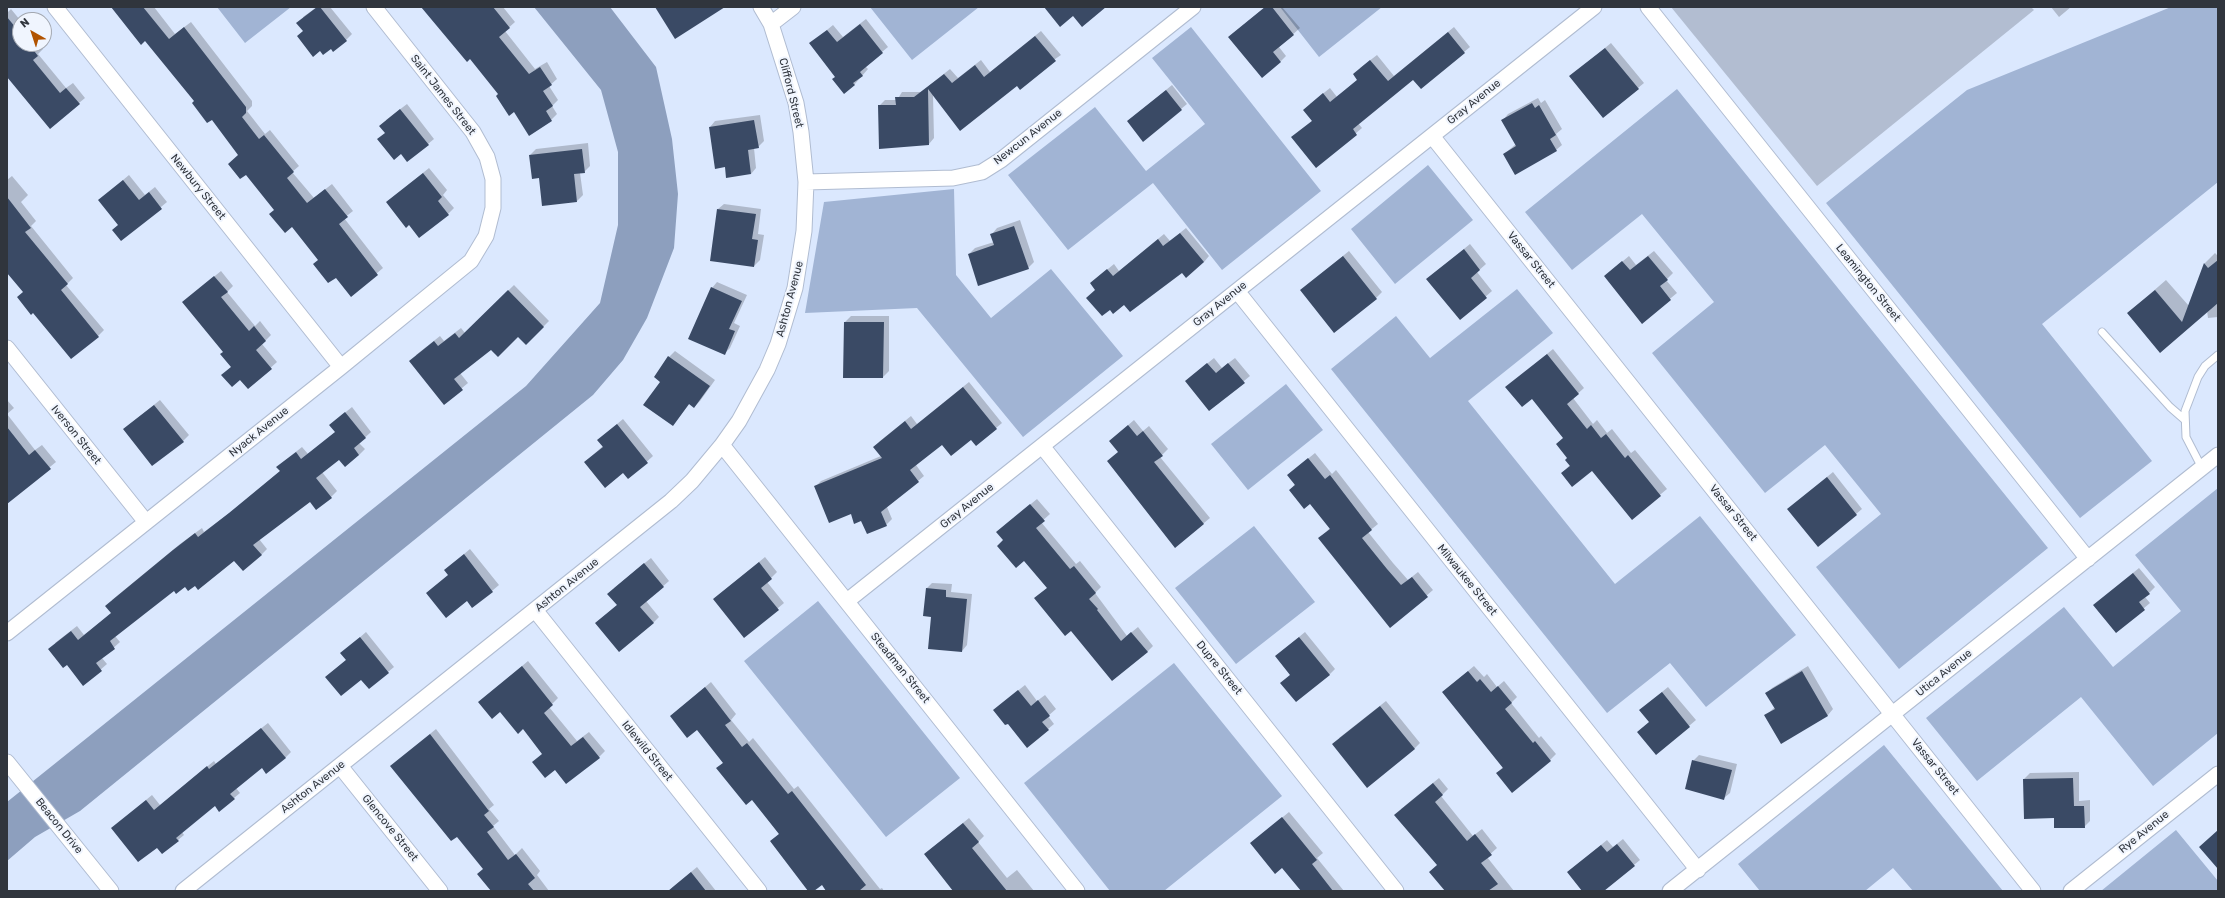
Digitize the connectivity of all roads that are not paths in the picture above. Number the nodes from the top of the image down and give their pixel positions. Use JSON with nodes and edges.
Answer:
{"nodes":[{"id":1,"x":55,"y":7,"type":"edge"},
{"id":2,"x":374,"y":7,"type":"edge"},
{"id":3,"x":761,"y":7,"type":"edge"},
{"id":4,"x":793,"y":7,"type":"edge"},
{"id":5,"x":1193,"y":7,"type":"edge"},
{"id":6,"x":1594,"y":7,"type":"edge"},
{"id":7,"x":1648,"y":7,"type":"edge"},
{"id":8,"x":771,"y":24,"type":"junction"},
{"id":9,"x":1432,"y":136,"type":"junction"},
{"id":10,"x":806,"y":182,"type":"junction"},
{"id":11,"x":491,"y":216,"type":"joint"},
{"id":12,"x":1237,"y":291,"type":"junction"},
{"id":13,"x":2102,"y":332,"type":"dead end"},
{"id":14,"x":7,"y":348,"type":"edge"},
{"id":15,"x":2218,"y":355,"type":"edge"},
{"id":16,"x":341,"y":367,"type":"junction"},
{"id":17,"x":2185,"y":420,"type":"junction"},
{"id":18,"x":722,"y":445,"type":"junction"},
{"id":19,"x":1042,"y":446,"type":"junction"},
{"id":20,"x":2218,"y":455,"type":"edge"},
{"id":21,"x":2202,"y":468,"type":"junction"},
{"id":22,"x":146,"y":522,"type":"junction"},
{"id":23,"x":2088,"y":559,"type":"junction"},
{"id":24,"x":847,"y":601,"type":"junction"},
{"id":25,"x":535,"y":610,"type":"junction"},
{"id":26,"x":7,"y":633,"type":"edge"},
{"id":27,"x":1892,"y":714,"type":"junction"},
{"id":28,"x":7,"y":762,"type":"edge"},
{"id":29,"x":340,"y":766,"type":"junction"},
{"id":30,"x":2218,"y":774,"type":"edge"},
{"id":31,"x":1698,"y":870,"type":"junction"},
{"id":32,"x":111,"y":891,"type":"edge"},
{"id":33,"x":182,"y":891,"type":"edge"},
{"id":34,"x":440,"y":891,"type":"edge"},
{"id":35,"x":759,"y":891,"type":"edge"},
{"id":36,"x":1077,"y":891,"type":"edge"},
{"id":37,"x":1396,"y":891,"type":"edge"},
{"id":38,"x":1670,"y":891,"type":"edge"},
{"id":39,"x":2033,"y":891,"type":"edge"},
{"id":40,"x":2071,"y":891,"type":"edge"}],
"edges":[{"from":1,"to":16,"type":"street","name":"Newbury Street"},
{"from":2,"to":11,"type":"street","name":"Saint James Street"},
{"from":3,"to":8,"type":"street","name":"Clifford Street"},
{"from":4,"to":8,"type":"street"},
{"from":5,"to":10,"type":"street","name":"Newcun Avenue"},
{"from":6,"to":9,"type":"street","name":"Gray Avenue"},
{"from":7,"to":23,"type":"street","name":"Leamington Street"},
{"from":8,"to":10,"type":"street","name":"Clifford Street"},
{"from":9,"to":12,"type":"street","name":"Gray Avenue"},
{"from":9,"to":27,"type":"street","name":"Vassar Street"},
{"from":10,"to":18,"type":"street","name":"Ashton Avenue"},
{"from":11,"to":16,"type":"street","name":"Nyack Avenue"},
{"from":12,"to":19,"type":"street","name":"Gray Avenue"},
{"from":12,"to":31,"type":"street","name":"Milwaukee Street"},
{"from":13,"to":17,"type":"lane"},
{"from":14,"to":22,"type":"street","name":"Iverson Street"},
{"from":15,"to":17,"type":"lane"},
{"from":16,"to":22,"type":"street","name":"Nyack Avenue"},
{"from":17,"to":21,"type":"lane"},
{"from":18,"to":24,"type":"street","name":"Steadman Street"},
{"from":18,"to":25,"type":"street","name":"Ashton Avenue"},
{"from":19,"to":24,"type":"street","name":"Gray Avenue"},
{"from":19,"to":37,"type":"street","name":"Dupre Street"},
{"from":20,"to":21,"type":"street","name":"Utica Avenue"},
{"from":21,"to":23,"type":"street","name":"Utica Avenue"},
{"from":22,"to":26,"type":"street","name":"Nyack Avenue"},
{"from":23,"to":27,"type":"street","name":"Utica Avenue"},
{"from":24,"to":36,"type":"street","name":"Steadman Street"},
{"from":25,"to":29,"type":"street","name":"Ashton Avenue"},
{"from":25,"to":35,"type":"street","name":"Idlewild Street"},
{"from":27,"to":31,"type":"street","name":"Utica Avenue"},
{"from":27,"to":39,"type":"street","name":"Vassar Street"},
{"from":28,"to":32,"type":"street","name":"Beacon Drive"},
{"from":29,"to":33,"type":"street","name":"Ashton Avenue"},
{"from":29,"to":34,"type":"street","name":"Glencove Street"},
{"from":30,"to":40,"type":"street","name":"Rye Avenue"},
{"from":31,"to":38,"type":"street","name":"Utica Avenue"}]}
